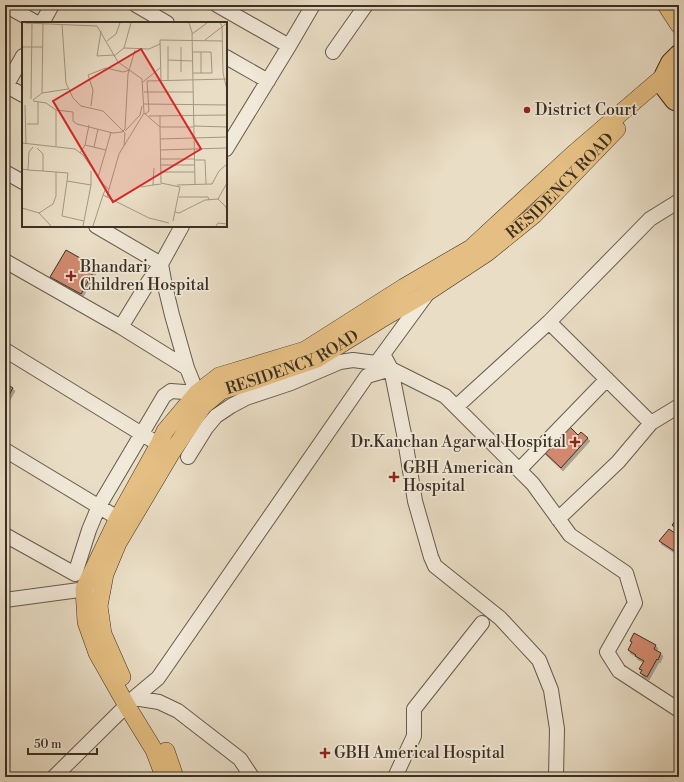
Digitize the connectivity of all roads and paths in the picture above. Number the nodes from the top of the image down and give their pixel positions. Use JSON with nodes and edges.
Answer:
{"nodes":[{"id":1,"x":5,"y":5,"type":"edge"},
{"id":2,"x":52,"y":5,"type":"edge"},
{"id":3,"x":136,"y":5,"type":"edge"},
{"id":4,"x":217,"y":5,"type":"edge"},
{"id":5,"x":313,"y":5,"type":"edge"},
{"id":6,"x":366,"y":5,"type":"edge"},
{"id":7,"x":666,"y":5,"type":"edge"},
{"id":8,"x":35,"y":22,"type":"edge"},
{"id":9,"x":43,"y":22,"type":"edge"},
{"id":10,"x":165,"y":22,"type":"edge"},
{"id":11,"x":679,"y":25,"type":"edge"},
{"id":12,"x":289,"y":46,"type":"junction"},
{"id":13,"x":333,"y":52,"type":"dead end"},
{"id":14,"x":679,"y":55,"type":"edge"},
{"id":15,"x":22,"y":58,"type":"edge"},
{"id":16,"x":227,"y":58,"type":"edge"},
{"id":17,"x":268,"y":81,"type":"junction"},
{"id":18,"x":5,"y":86,"type":"edge"},
{"id":19,"x":22,"y":94,"type":"edge"},
{"id":20,"x":673,"y":94,"type":"edge"},
{"id":21,"x":231,"y":131,"type":"edge"},
{"id":22,"x":227,"y":145,"type":"edge"},
{"id":23,"x":5,"y":172,"type":"edge"},
{"id":24,"x":22,"y":181,"type":"edge"},
{"id":25,"x":679,"y":201,"type":"edge"},
{"id":26,"x":98,"y":227,"type":"edge"},
{"id":27,"x":181,"y":227,"type":"edge"},
{"id":28,"x":5,"y":261,"type":"edge"},
{"id":29,"x":161,"y":264,"type":"junction"},
{"id":30,"x":424,"y":276,"type":"junction"},
{"id":31,"x":428,"y":292,"type":"junction"},
{"id":32,"x":549,"y":322,"type":"junction"},
{"id":33,"x":121,"y":327,"type":"junction"},
{"id":34,"x":5,"y":350,"type":"edge"},
{"id":35,"x":380,"y":359,"type":"junction"},
{"id":36,"x":188,"y":368,"type":"junction"},
{"id":37,"x":390,"y":369,"type":"junction"},
{"id":38,"x":367,"y":376,"type":"junction"},
{"id":39,"x":607,"y":380,"type":"junction"},
{"id":40,"x":200,"y":399,"type":"junction"},
{"id":41,"x":679,"y":406,"type":"edge"},
{"id":42,"x":456,"y":407,"type":"junction"},
{"id":43,"x":651,"y":423,"type":"junction"},
{"id":44,"x":142,"y":434,"type":"junction"},
{"id":45,"x":5,"y":450,"type":"edge"},
{"id":46,"x":173,"y":451,"type":"junction"},
{"id":47,"x":519,"y":470,"type":"junction"},
{"id":48,"x":99,"y":506,"type":"junction"},
{"id":49,"x":558,"y":519,"type":"junction"},
{"id":50,"x":123,"y":521,"type":"junction"},
{"id":51,"x":5,"y":535,"type":"edge"},
{"id":52,"x":103,"y":587,"type":"junction"},
{"id":53,"x":84,"y":589,"type":"junction"},
{"id":54,"x":5,"y":600,"type":"edge"},
{"id":55,"x":482,"y":623,"type":"dead end"},
{"id":56,"x":131,"y":702,"type":"junction"},
{"id":57,"x":679,"y":710,"type":"edge"},
{"id":58,"x":54,"y":777,"type":"edge"},
{"id":59,"x":162,"y":777,"type":"edge"},
{"id":60,"x":175,"y":777,"type":"edge"},
{"id":61,"x":252,"y":777,"type":"edge"},
{"id":62,"x":395,"y":777,"type":"edge"},
{"id":63,"x":556,"y":777,"type":"edge"}],
"edges":[{"from":1,"to":8,"type":"street"},
{"from":2,"to":9,"type":"street"},
{"from":3,"to":10,"type":"street"},
{"from":4,"to":12,"type":"street"},
{"from":5,"to":12,"type":"street"},
{"from":6,"to":13,"type":"street"},
{"from":7,"to":11,"type":"main road"},
{"from":12,"to":17,"type":"street"},
{"from":14,"to":20,"type":"highway"},
{"from":15,"to":18,"type":"street"},
{"from":16,"to":17,"type":"street"},
{"from":17,"to":21,"type":"street"},
{"from":18,"to":19,"type":"street"},
{"from":20,"to":30,"type":"main road"},
{"from":20,"to":31,"type":"main road","name":"RESIDENCY ROAD"},
{"from":21,"to":22,"type":"street"},
{"from":23,"to":24,"type":"street"},
{"from":25,"to":32,"type":"street"},
{"from":26,"to":29,"type":"street"},
{"from":27,"to":29,"type":"street"},
{"from":28,"to":33,"type":"street"},
{"from":29,"to":33,"type":"street"},
{"from":29,"to":36,"type":"street"},
{"from":30,"to":31,"type":"street"},
{"from":30,"to":40,"type":"main road"},
{"from":31,"to":35,"type":"street"},
{"from":31,"to":40,"type":"main road","name":"RESIDENCY ROAD"},
{"from":32,"to":39,"type":"street"},
{"from":32,"to":42,"type":"street"},
{"from":33,"to":36,"type":"street"},
{"from":34,"to":44,"type":"street"},
{"from":35,"to":37,"type":"street"},
{"from":35,"to":38,"type":"street"},
{"from":35,"to":46,"type":"street"},
{"from":36,"to":40,"type":"street"},
{"from":37,"to":38,"type":"street"},
{"from":37,"to":42,"type":"street"},
{"from":37,"to":63,"type":"street"},
{"from":38,"to":56,"type":"street"},
{"from":39,"to":43,"type":"street"},
{"from":39,"to":47,"type":"street"},
{"from":40,"to":44,"type":"street"},
{"from":40,"to":46,"type":"main road","name":"RESIDENCY ROAD"},
{"from":41,"to":43,"type":"street"},
{"from":42,"to":47,"type":"street"},
{"from":43,"to":49,"type":"street"},
{"from":44,"to":46,"type":"street"},
{"from":44,"to":48,"type":"street"},
{"from":45,"to":48,"type":"street"},
{"from":46,"to":50,"type":"main road","name":"RESIDENCY ROAD"},
{"from":47,"to":49,"type":"street"},
{"from":48,"to":50,"type":"street"},
{"from":48,"to":51,"type":"street"},
{"from":49,"to":57,"type":"street"},
{"from":50,"to":52,"type":"main road","name":"RESIDENCY ROAD"},
{"from":50,"to":53,"type":"main road"},
{"from":52,"to":53,"type":"street"},
{"from":52,"to":56,"type":"main road","name":"RESIDENCY ROAD"},
{"from":53,"to":54,"type":"street"},
{"from":53,"to":56,"type":"main road"},
{"from":55,"to":62,"type":"street"},
{"from":56,"to":58,"type":"street"},
{"from":56,"to":59,"type":"main road"},
{"from":56,"to":60,"type":"main road","name":"RESIDENCY ROAD"},
{"from":56,"to":61,"type":"street"}]}
